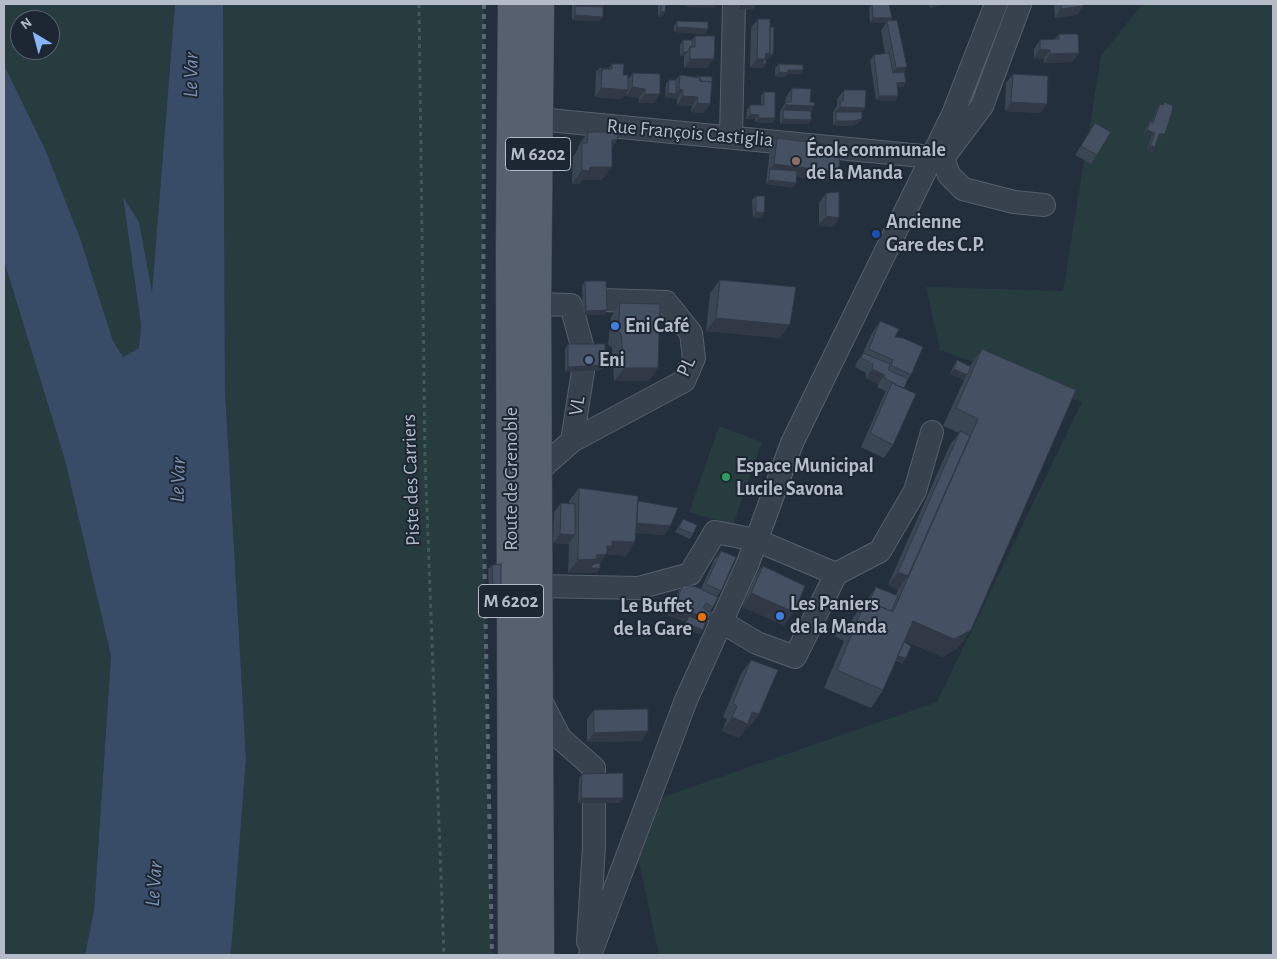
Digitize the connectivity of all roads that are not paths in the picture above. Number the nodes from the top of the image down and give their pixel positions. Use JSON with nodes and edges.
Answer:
{"nodes":[{"id":1,"x":512,"y":4,"type":"edge"},
{"id":2,"x":540,"y":4,"type":"edge"},
{"id":3,"x":734,"y":4,"type":"edge"},
{"id":4,"x":996,"y":4,"type":"edge"},
{"id":5,"x":1020,"y":4,"type":"edge"},
{"id":6,"x":538,"y":119,"type":"junction"},
{"id":7,"x":731,"y":136,"type":"junction"},
{"id":8,"x":937,"y":157,"type":"junction"},
{"id":9,"x":1044,"y":206,"type":"dead end"},
{"id":10,"x":586,"y":302,"type":"junction"},
{"id":11,"x":537,"y":304,"type":"junction"},
{"id":12,"x":932,"y":432,"type":"dead end"},
{"id":13,"x":572,"y":441,"type":"junction"},
{"id":14,"x":537,"y":472,"type":"junction"},
{"id":15,"x":756,"y":540,"type":"junction"},
{"id":16,"x":836,"y":574,"type":"junction"},
{"id":17,"x":538,"y":586,"type":"junction"},
{"id":18,"x":720,"y":621,"type":"junction"},
{"id":19,"x":539,"y":695,"type":"junction"},
{"id":20,"x":512,"y":954,"type":"edge"},
{"id":21,"x":540,"y":954,"type":"edge"},
{"id":22,"x":589,"y":955,"type":"edge"}],
"edges":[{"from":1,"to":20,"type":"main road","name":"Route de Grenoble","number":"M 6202"},
{"from":2,"to":6,"type":"main road","name":"Route de Grenoble","number":"M 6202"},
{"from":3,"to":7,"type":"street"},
{"from":4,"to":8,"type":"street"},
{"from":5,"to":8,"type":"street"},
{"from":6,"to":7,"type":"street","name":"Rue François Castiglia"},
{"from":6,"to":11,"type":"main road","name":"Route de Grenoble","number":"M 6202"},
{"from":7,"to":8,"type":"street","name":"Rue François Castiglia"},
{"from":8,"to":9,"type":"street"},
{"from":8,"to":15,"type":"street"},
{"from":10,"to":11,"type":"street","name":"PL"},
{"from":10,"to":13,"type":"street","name":"VL"},
{"from":10,"to":13,"type":"street","name":"PL"},
{"from":11,"to":14,"type":"main road","name":"Route de Grenoble","number":"M 6202"},
{"from":12,"to":16,"type":"street"},
{"from":13,"to":14,"type":"street","name":"PL"},
{"from":14,"to":17,"type":"main road","name":"Route de Grenoble","number":"M 6202"},
{"from":15,"to":16,"type":"street"},
{"from":15,"to":17,"type":"street"},
{"from":15,"to":18,"type":"street"},
{"from":16,"to":18,"type":"street"},
{"from":17,"to":19,"type":"main road","name":"Route de Grenoble","number":"M 6202"},
{"from":18,"to":22,"type":"street"},
{"from":19,"to":21,"type":"main road","name":"Route de Grenoble","number":"M 6202"},
{"from":19,"to":22,"type":"street"}]}
